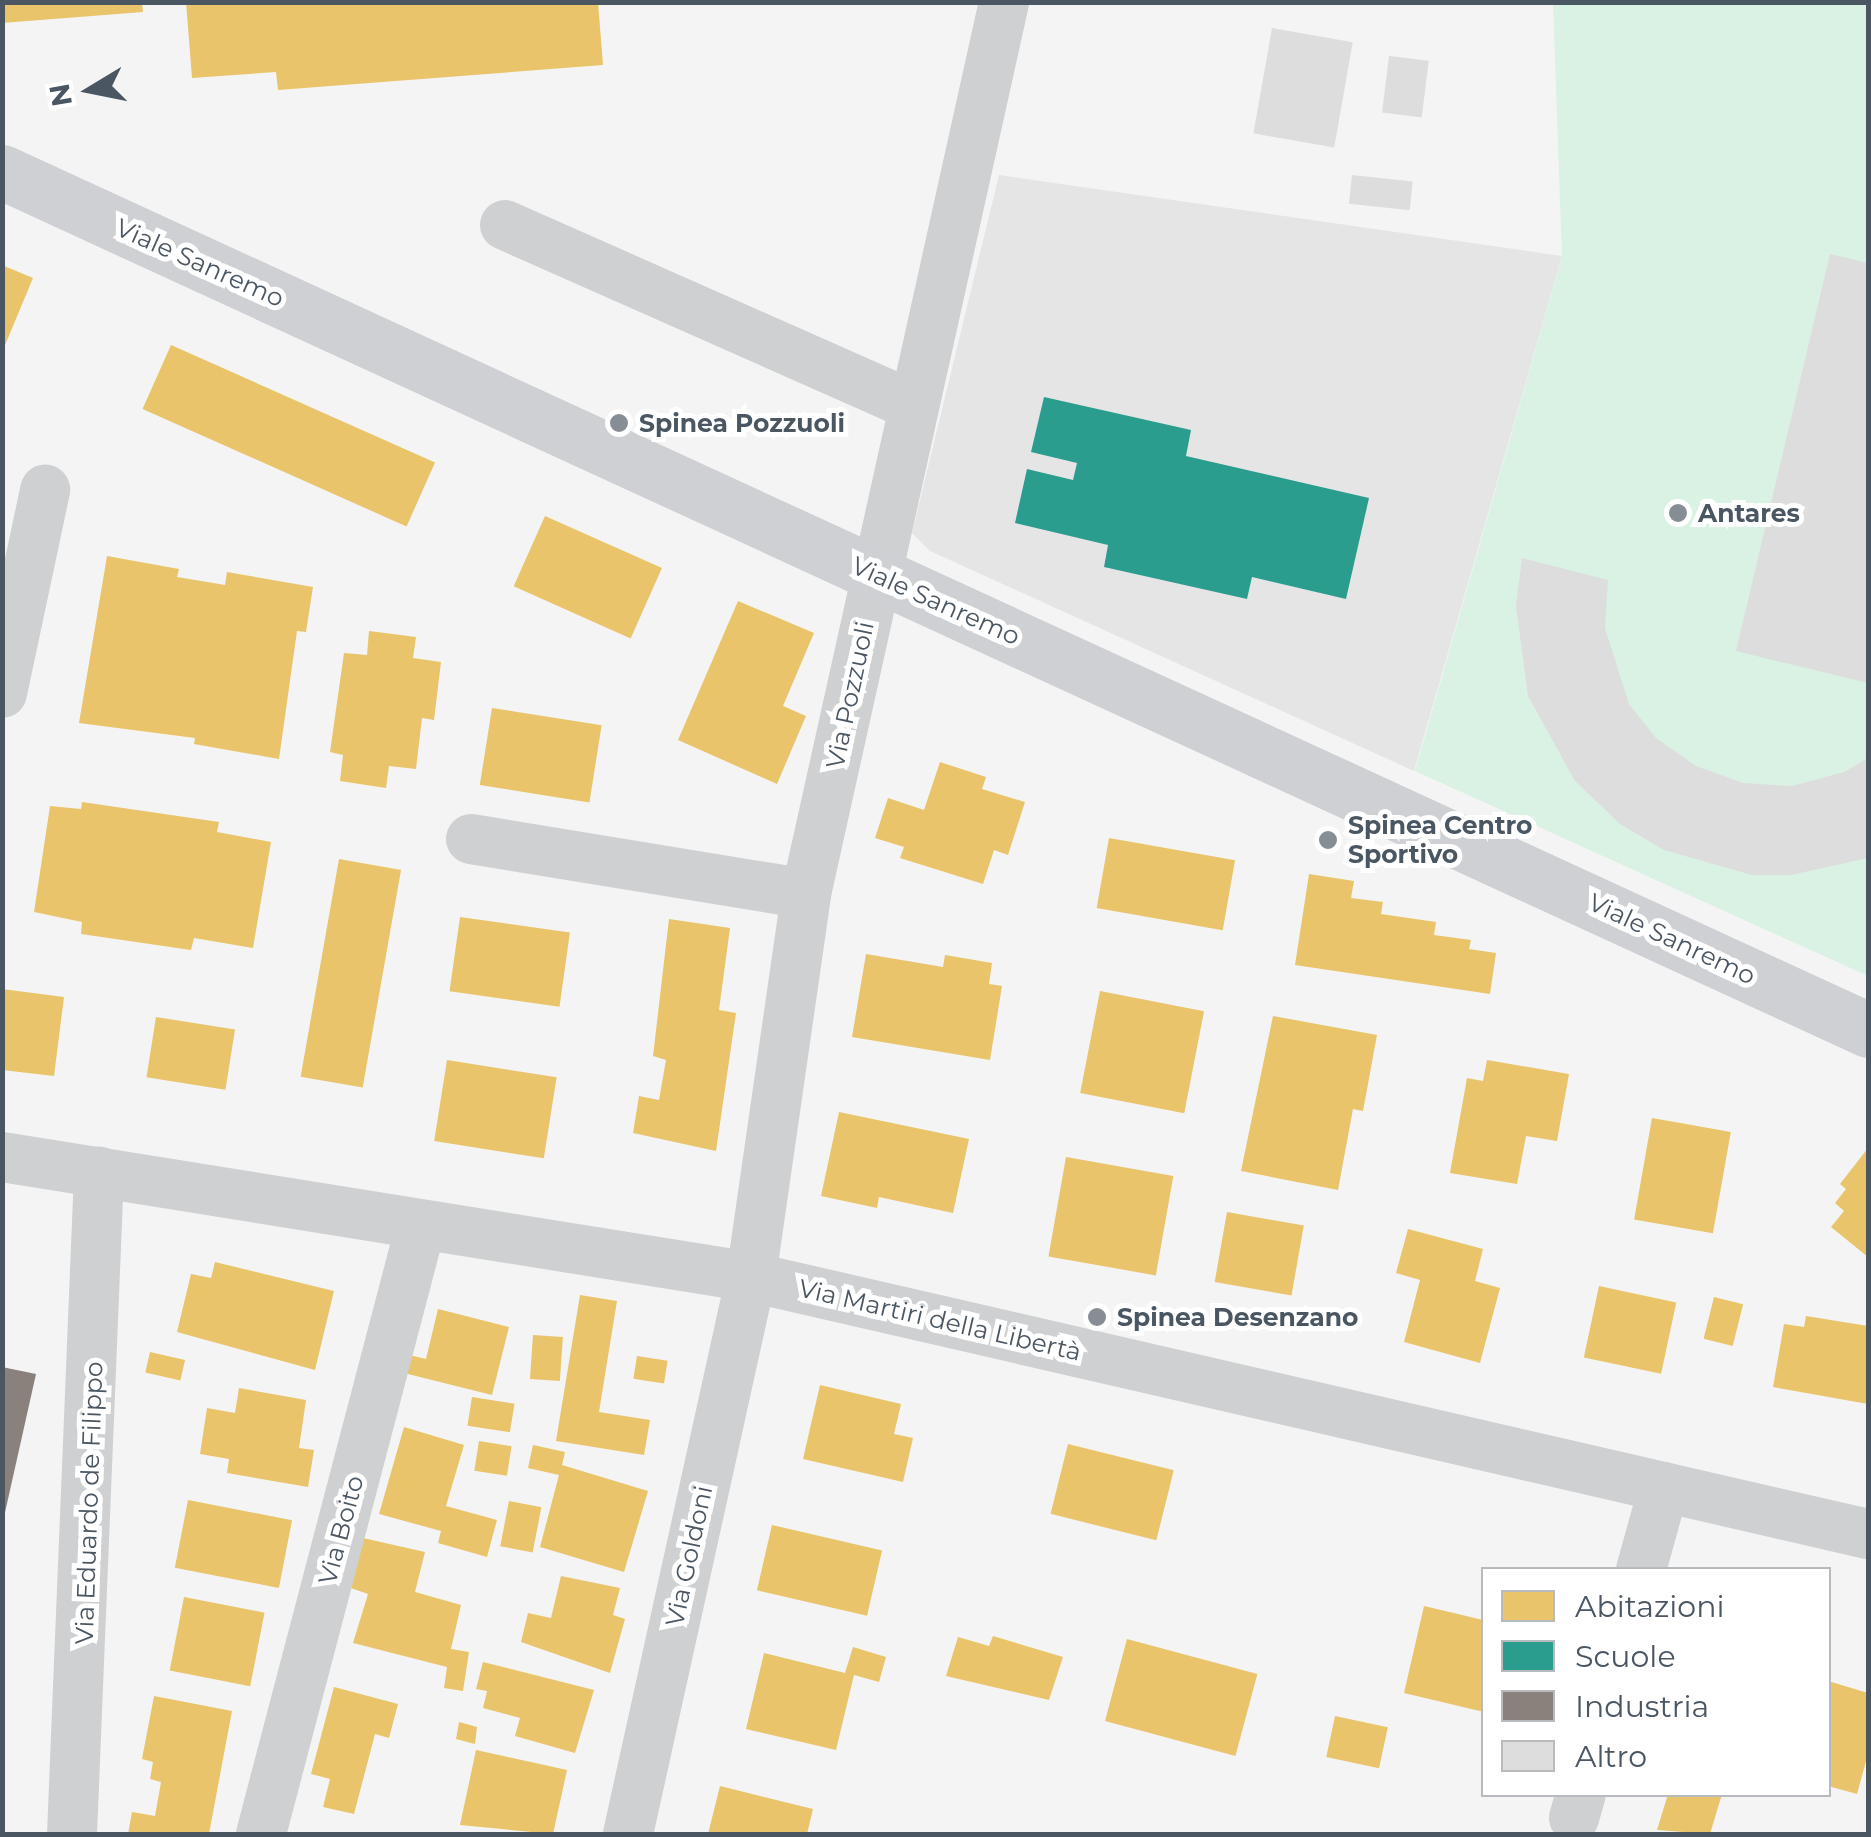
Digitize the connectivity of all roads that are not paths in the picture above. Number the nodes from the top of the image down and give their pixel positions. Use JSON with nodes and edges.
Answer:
{"nodes":[{"id":1,"x":1004,"y":2,"type":"edge"},
{"id":2,"x":2,"y":172,"type":"edge"},
{"id":3,"x":505,"y":225,"type":"dead end"},
{"id":4,"x":913,"y":406,"type":"junction"},
{"id":5,"x":44,"y":490,"type":"dead end"},
{"id":6,"x":875,"y":574,"type":"junction"},
{"id":7,"x":2,"y":693,"type":"edge"},
{"id":8,"x":471,"y":838,"type":"dead end"},
{"id":9,"x":806,"y":894,"type":"junction"},
{"id":10,"x":1868,"y":1030,"type":"edge"},
{"id":11,"x":2,"y":1157,"type":"edge"},
{"id":12,"x":99,"y":1172,"type":"junction"},
{"id":13,"x":421,"y":1226,"type":"junction"},
{"id":14,"x":750,"y":1277,"type":"junction"},
{"id":15,"x":1664,"y":1487,"type":"junction"},
{"id":16,"x":1868,"y":1534,"type":"edge"},
{"id":17,"x":1642,"y":1567,"type":"edge"},
{"id":18,"x":72,"y":1834,"type":"edge"},
{"id":19,"x":262,"y":1834,"type":"edge"},
{"id":20,"x":628,"y":1834,"type":"edge"}],
"edges":[{"from":1,"to":4,"type":"street","name":"Via Pozzuoli"},
{"from":2,"to":6,"type":"street","name":"Viale Sanremo"},
{"from":3,"to":4,"type":"street"},
{"from":4,"to":6,"type":"street","name":"Via Pozzuoli"},
{"from":5,"to":7,"type":"street"},
{"from":6,"to":9,"type":"street","name":"Via Pozzuoli"},
{"from":6,"to":10,"type":"street","name":"Viale Sanremo"},
{"from":8,"to":9,"type":"street"},
{"from":9,"to":14,"type":"street","name":"Via Pozzuoli"},
{"from":11,"to":12,"type":"street","name":"Via Martiri della Libertà"},
{"from":12,"to":13,"type":"street","name":"Via Martiri della Libertà"},
{"from":12,"to":18,"type":"street","name":"Via Eduardo de Filippo"},
{"from":13,"to":14,"type":"street","name":"Via Martiri della Libertà"},
{"from":13,"to":19,"type":"street","name":"Via Boito"},
{"from":14,"to":15,"type":"street","name":"Via Martiri della Libertà"},
{"from":14,"to":20,"type":"street","name":"Via Goldoni"},
{"from":15,"to":16,"type":"street","name":"Via Martiri della Libertà"},
{"from":15,"to":17,"type":"street"}]}
